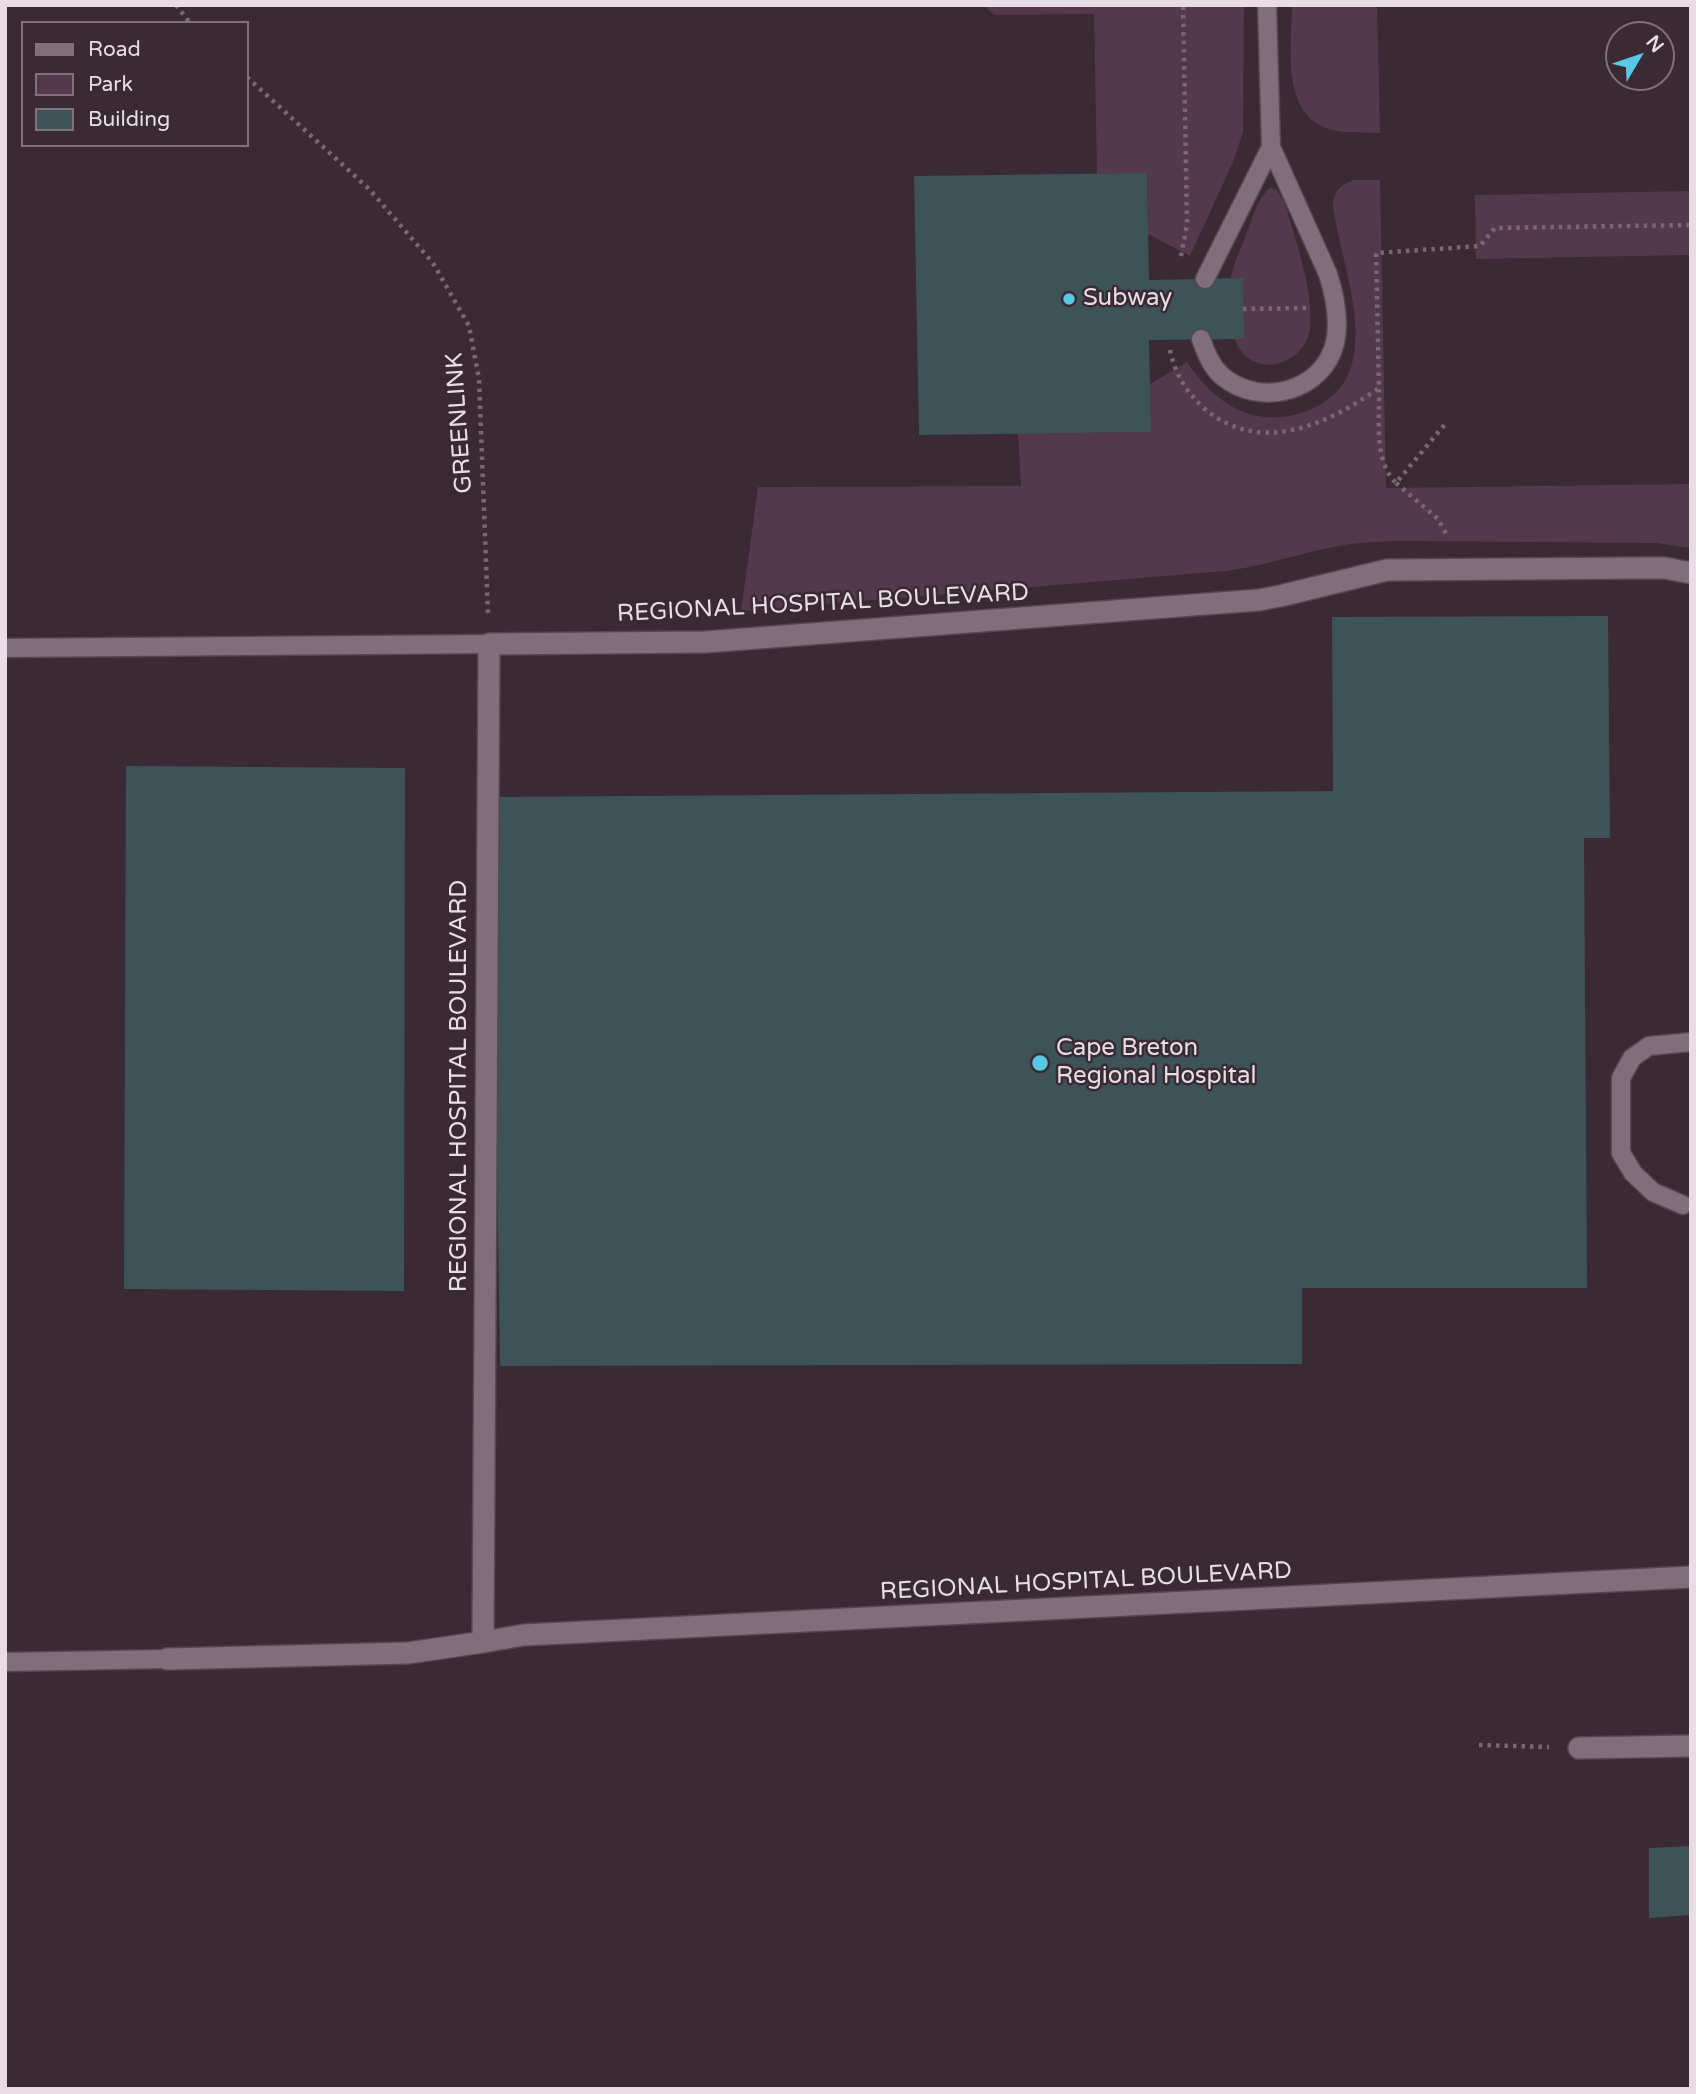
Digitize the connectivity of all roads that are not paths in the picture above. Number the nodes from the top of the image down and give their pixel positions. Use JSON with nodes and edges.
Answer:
{"nodes":[{"id":1,"x":1267,"y":5,"type":"edge"},
{"id":2,"x":1271,"y":147,"type":"junction"},
{"id":3,"x":1205,"y":279,"type":"dead end"},
{"id":4,"x":1201,"y":339,"type":"dead end"},
{"id":5,"x":1691,"y":573,"type":"edge"},
{"id":6,"x":489,"y":644,"type":"junction"},
{"id":7,"x":5,"y":648,"type":"edge"},
{"id":8,"x":1691,"y":1042,"type":"edge"},
{"id":9,"x":1683,"y":1205,"type":"dead end"},
{"id":10,"x":1691,"y":1577,"type":"edge"},
{"id":11,"x":483,"y":1643,"type":"junction"},
{"id":12,"x":167,"y":1659,"type":"joint"},
{"id":13,"x":5,"y":1662,"type":"edge"},
{"id":14,"x":1691,"y":1746,"type":"edge"},
{"id":15,"x":1579,"y":1748,"type":"road end"}],
"edges":[{"from":1,"to":2,"type":"lane"},
{"from":2,"to":3,"type":"lane"},
{"from":2,"to":4,"type":"lane"},
{"from":5,"to":6,"type":"street","name":"REGIONAL HOSPITAL BOULEVARD"},
{"from":6,"to":7,"type":"lane"},
{"from":6,"to":11,"type":"street","name":"REGIONAL HOSPITAL BOULEVARD"},
{"from":8,"to":9,"type":"lane"},
{"from":10,"to":11,"type":"street","name":"REGIONAL HOSPITAL BOULEVARD"},
{"from":11,"to":12,"type":"street","name":"REGIONAL HOSPITAL BOULEVARD"},
{"from":12,"to":13,"type":"lane"},
{"from":14,"to":15,"type":"street"}]}
